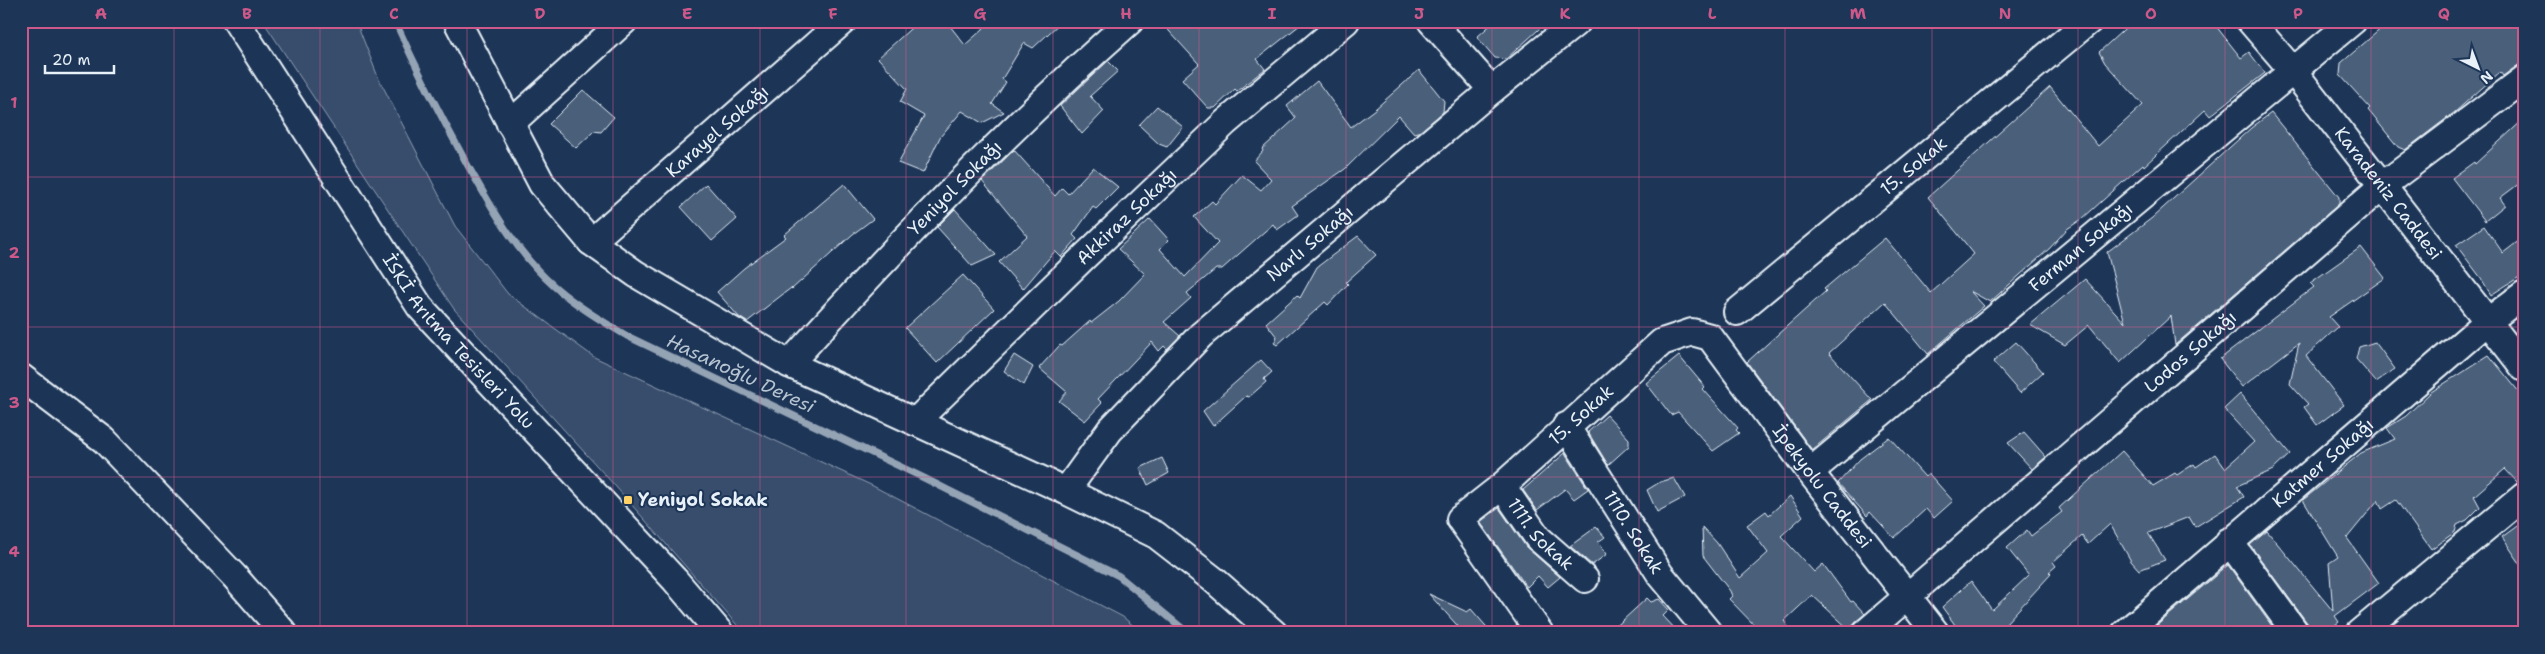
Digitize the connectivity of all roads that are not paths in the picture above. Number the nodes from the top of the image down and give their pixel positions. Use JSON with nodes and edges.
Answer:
{"nodes":[{"id":1,"x":236,"y":21,"type":"edge"},
{"id":2,"x":457,"y":21,"type":"edge"},
{"id":3,"x":624,"y":21,"type":"edge"},
{"id":4,"x":843,"y":21,"type":"edge"},
{"id":5,"x":1130,"y":21,"type":"edge"},
{"id":6,"x":1346,"y":21,"type":"edge"},
{"id":7,"x":1431,"y":21,"type":"edge"},
{"id":8,"x":1578,"y":21,"type":"edge"},
{"id":9,"x":2090,"y":21,"type":"edge"},
{"id":10,"x":2250,"y":21,"type":"edge"},
{"id":11,"x":2353,"y":21,"type":"edge"},
{"id":12,"x":2294,"y":72,"type":"junction"},
{"id":13,"x":2524,"y":79,"type":"edge"},
{"id":14,"x":1492,"y":90,"type":"junction"},
{"id":15,"x":510,"y":124,"type":"junction"},
{"id":16,"x":2382,"y":186,"type":"junction"},
{"id":17,"x":591,"y":242,"type":"junction"},
{"id":18,"x":2524,"y":294,"type":"edge"},
{"id":19,"x":1737,"y":312,"type":"dead end"},
{"id":20,"x":2487,"y":322,"type":"junction"},
{"id":21,"x":1710,"y":337,"type":"joint"},
{"id":22,"x":790,"y":364,"type":"junction"},
{"id":23,"x":2524,"y":368,"type":"edge"},
{"id":24,"x":21,"y":377,"type":"edge"},
{"id":25,"x":915,"y":422,"type":"junction"},
{"id":26,"x":1566,"y":426,"type":"junction"},
{"id":27,"x":1810,"y":472,"type":"junction"},
{"id":28,"x":1502,"y":486,"type":"junction"},
{"id":29,"x":1066,"y":491,"type":"junction"},
{"id":30,"x":2524,"y":496,"type":"edge"},
{"id":31,"x":2229,"y":541,"type":"junction"},
{"id":32,"x":1585,"y":579,"type":"dead end"},
{"id":33,"x":1908,"y":596,"type":"junction"},
{"id":34,"x":284,"y":633,"type":"edge"},
{"id":35,"x":720,"y":633,"type":"edge"},
{"id":36,"x":1274,"y":633,"type":"edge"},
{"id":37,"x":1540,"y":633,"type":"edge"},
{"id":38,"x":1709,"y":633,"type":"edge"},
{"id":39,"x":1865,"y":633,"type":"edge"},
{"id":40,"x":1936,"y":633,"type":"edge"},
{"id":41,"x":2124,"y":633,"type":"edge"},
{"id":42,"x":2296,"y":633,"type":"edge"},
{"id":43,"x":2359,"y":633,"type":"edge"}],
"edges":[{"from":1,"to":35,"type":"street","name":"İSKİ Arıtma Tesisleri Yolu"},
{"from":2,"to":15,"type":"street"},
{"from":3,"to":15,"type":"street"},
{"from":4,"to":17,"type":"street","name":"Karayel Sokağı"},
{"from":5,"to":22,"type":"street","name":"Yeniyol Sokağı"},
{"from":6,"to":25,"type":"street","name":"Akkiraz Sokağı"},
{"from":7,"to":14,"type":"street"},
{"from":8,"to":14,"type":"street","name":"Narlı Sokağı"},
{"from":9,"to":19,"type":"street","name":"15. Sokak"},
{"from":10,"to":12,"type":"street","name":"Karadeniz Caddesi"},
{"from":11,"to":12,"type":"street","name":"Ferman Sokağı"},
{"from":12,"to":16,"type":"street","name":"Karadeniz Caddesi"},
{"from":12,"to":27,"type":"street","name":"Ferman Sokağı"},
{"from":13,"to":16,"type":"street","name":"Lodos Sokağı"},
{"from":14,"to":29,"type":"street","name":"Narlı Sokağı"},
{"from":15,"to":17,"type":"street"},
{"from":16,"to":20,"type":"street","name":"Karadeniz Caddesi"},
{"from":16,"to":33,"type":"street","name":"Lodos Sokağı"},
{"from":17,"to":22,"type":"street"},
{"from":18,"to":20,"type":"street","name":"Katmer Sokağı"},
{"from":20,"to":23,"type":"street","name":"Karadeniz Caddesi"},
{"from":20,"to":31,"type":"street","name":"Katmer Sokağı"},
{"from":21,"to":26,"type":"street","name":"15. Sokak"},
{"from":21,"to":27,"type":"street","name":"İpekyolu Caddesi"},
{"from":22,"to":25,"type":"street"},
{"from":24,"to":34,"type":"street"},
{"from":25,"to":29,"type":"street"},
{"from":26,"to":28,"type":"street","name":"15. Sokak"},
{"from":26,"to":38,"type":"street","name":"1110. Sokak"},
{"from":27,"to":33,"type":"street","name":"İpekyolu Caddesi"},
{"from":28,"to":32,"type":"street","name":"1111. Sokak"},
{"from":28,"to":37,"type":"street","name":"15. Sokak"},
{"from":29,"to":36,"type":"street"},
{"from":30,"to":43,"type":"street"},
{"from":31,"to":41,"type":"street","name":"Katmer Sokağı"},
{"from":31,"to":42,"type":"street"},
{"from":33,"to":39,"type":"street","name":"Lodos Sokağı"},
{"from":33,"to":40,"type":"street","name":"İpekyolu Caddesi"}]}
